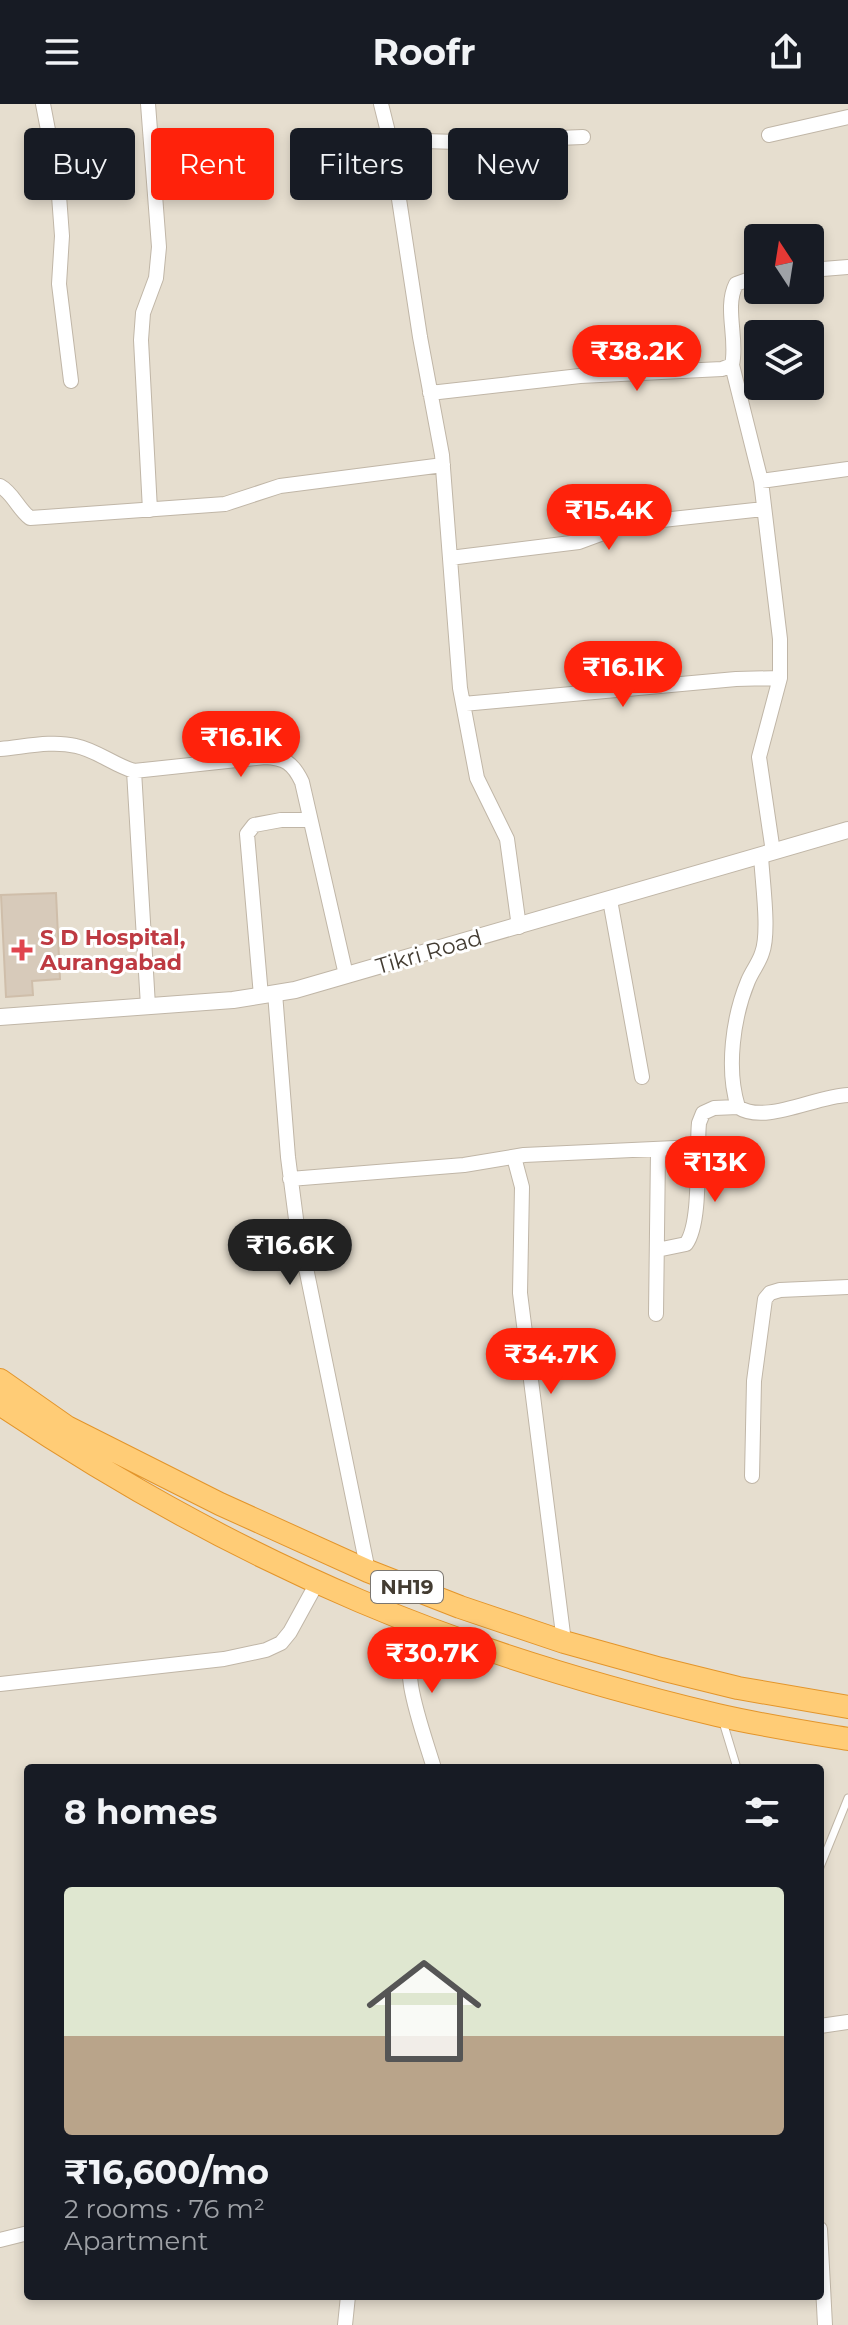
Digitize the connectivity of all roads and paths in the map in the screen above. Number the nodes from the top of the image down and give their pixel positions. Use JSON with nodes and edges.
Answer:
{"nodes":[{"id":1,"x":43,"y":104,"type":"edge"},
{"id":2,"x":148,"y":104,"type":"edge"},
{"id":3,"x":381,"y":104,"type":"edge"},
{"id":4,"x":848,"y":117,"type":"edge"},
{"id":5,"x":387,"y":128,"type":"edge"},
{"id":6,"x":769,"y":135,"type":"dead end"},
{"id":7,"x":583,"y":137,"type":"dead end"},
{"id":8,"x":432,"y":141,"type":"edge"},
{"id":9,"x":399,"y":200,"type":"edge"},
{"id":10,"x":848,"y":267,"type":"edge"},
{"id":11,"x":824,"y":269,"type":"edge"},
{"id":12,"x":744,"y":281,"type":"edge"},
{"id":13,"x":732,"y":365,"type":"junction"},
{"id":14,"x":71,"y":381,"type":"dead end"},
{"id":15,"x":430,"y":393,"type":"junction"},
{"id":16,"x":443,"y":465,"type":"junction"},
{"id":17,"x":848,"y":469,"type":"edge"},
{"id":18,"x":761,"y":481,"type":"junction"},
{"id":19,"x":0,"y":486,"type":"edge"},
{"id":20,"x":764,"y":509,"type":"junction"},
{"id":21,"x":150,"y":510,"type":"junction"},
{"id":22,"x":450,"y":558,"type":"junction"},
{"id":23,"x":780,"y":678,"type":"junction"},
{"id":24,"x":463,"y":704,"type":"junction"},
{"id":25,"x":0,"y":749,"type":"edge"},
{"id":26,"x":134,"y":771,"type":"junction"},
{"id":27,"x":309,"y":820,"type":"junction"},
{"id":28,"x":848,"y":830,"type":"edge"},
{"id":29,"x":767,"y":854,"type":"junction"},
{"id":30,"x":610,"y":900,"type":"junction"},
{"id":31,"x":519,"y":927,"type":"junction"},
{"id":32,"x":346,"y":975,"type":"junction"},
{"id":33,"x":268,"y":994,"type":"junction"},
{"id":34,"x":148,"y":1006,"type":"junction"},
{"id":35,"x":0,"y":1017,"type":"edge"},
{"id":36,"x":642,"y":1077,"type":"dead end"},
{"id":37,"x":848,"y":1095,"type":"edge"},
{"id":38,"x":738,"y":1107,"type":"junction"},
{"id":39,"x":697,"y":1147,"type":"junction"},
{"id":40,"x":658,"y":1151,"type":"junction"},
{"id":41,"x":514,"y":1157,"type":"junction"},
{"id":42,"x":290,"y":1179,"type":"junction"},
{"id":43,"x":657,"y":1250,"type":"junction"},
{"id":44,"x":848,"y":1287,"type":"edge"},
{"id":45,"x":656,"y":1314,"type":"dead end"},
{"id":46,"x":0,"y":1366,"type":"edge"},
{"id":47,"x":0,"y":1380,"type":"edge"},
{"id":48,"x":0,"y":1404,"type":"edge"},
{"id":49,"x":0,"y":1414,"type":"edge"},
{"id":50,"x":64,"y":1436,"type":"junction"},
{"id":51,"x":752,"y":1476,"type":"dead end"},
{"id":52,"x":368,"y":1571,"type":"junction"},
{"id":53,"x":318,"y":1581,"type":"junction"},
{"id":54,"x":412,"y":1622,"type":"junction"},
{"id":55,"x":564,"y":1642,"type":"junction"},
{"id":56,"x":0,"y":1684,"type":"edge"},
{"id":57,"x":848,"y":1707,"type":"edge"},
{"id":58,"x":721,"y":1716,"type":"junction"},
{"id":59,"x":848,"y":1739,"type":"edge"},
{"id":60,"x":433,"y":1764,"type":"edge"},
{"id":61,"x":736,"y":1764,"type":"edge"},
{"id":62,"x":848,"y":1798,"type":"edge"},
{"id":63,"x":824,"y":1857,"type":"edge"},
{"id":64,"x":848,"y":2022,"type":"edge"},
{"id":65,"x":824,"y":2025,"type":"edge"},
{"id":66,"x":24,"y":2234,"type":"edge"},
{"id":67,"x":0,"y":2240,"type":"edge"},
{"id":68,"x":348,"y":2300,"type":"edge"},
{"id":69,"x":824,"y":2300,"type":"edge"},
{"id":70,"x":345,"y":2325,"type":"edge"},
{"id":71,"x":825,"y":2325,"type":"edge"}],
"edges":[{"from":1,"to":14,"type":"street"},
{"from":2,"to":21,"type":"street"},
{"from":3,"to":5,"type":"street"},
{"from":4,"to":6,"type":"street"},
{"from":7,"to":8,"type":"street"},
{"from":9,"to":15,"type":"street"},
{"from":10,"to":11,"type":"street"},
{"from":12,"to":13,"type":"street"},
{"from":13,"to":15,"type":"street"},
{"from":13,"to":18,"type":"street"},
{"from":15,"to":16,"type":"street"},
{"from":16,"to":21,"type":"street"},
{"from":16,"to":22,"type":"street"},
{"from":17,"to":18,"type":"street"},
{"from":18,"to":20,"type":"street"},
{"from":19,"to":21,"type":"street"},
{"from":20,"to":22,"type":"street"},
{"from":20,"to":23,"type":"street"},
{"from":22,"to":24,"type":"street"},
{"from":23,"to":24,"type":"street"},
{"from":23,"to":29,"type":"street"},
{"from":24,"to":31,"type":"street"},
{"from":25,"to":26,"type":"street"},
{"from":26,"to":27,"type":"street"},
{"from":26,"to":34,"type":"street"},
{"from":27,"to":32,"type":"street"},
{"from":27,"to":33,"type":"street"},
{"from":28,"to":29,"type":"street","name":"Tikri Road"},
{"from":29,"to":30,"type":"street","name":"Tikri Road"},
{"from":29,"to":38,"type":"street"},
{"from":30,"to":31,"type":"street","name":"Tikri Road"},
{"from":30,"to":36,"type":"street"},
{"from":31,"to":32,"type":"street","name":"Tikri Road"},
{"from":32,"to":33,"type":"street","name":"Tikri Road"},
{"from":33,"to":34,"type":"street","name":"Tikri Road"},
{"from":33,"to":42,"type":"street"},
{"from":34,"to":35,"type":"street","name":"Tikri Road"},
{"from":37,"to":38,"type":"street"},
{"from":38,"to":39,"type":"street"},
{"from":39,"to":40,"type":"street"},
{"from":39,"to":43,"type":"street"},
{"from":40,"to":41,"type":"street"},
{"from":40,"to":43,"type":"street"},
{"from":41,"to":42,"type":"street"},
{"from":41,"to":55,"type":"street"},
{"from":42,"to":52,"type":"street"},
{"from":43,"to":45,"type":"street"},
{"from":44,"to":51,"type":"street"},
{"from":46,"to":50,"type":"highway"},
{"from":47,"to":50,"type":"highway","number":"NH19"},
{"from":48,"to":50,"type":"highway","number":"NH19"},
{"from":49,"to":50,"type":"highway"},
{"from":50,"to":52,"type":"highway","number":"NH19"},
{"from":50,"to":53,"type":"highway","number":"NH19"},
{"from":52,"to":55,"type":"highway","number":"NH19"},
{"from":53,"to":54,"type":"highway","number":"NH19"},
{"from":53,"to":56,"type":"street"},
{"from":54,"to":58,"type":"highway","number":"NH19"},
{"from":54,"to":60,"type":"street"},
{"from":55,"to":57,"type":"highway","number":"NH19"},
{"from":58,"to":59,"type":"highway","number":"NH19"},
{"from":58,"to":61,"type":"lane"},
{"from":62,"to":63,"type":"lane"},
{"from":64,"to":65,"type":"street"},
{"from":66,"to":67,"type":"street"},
{"from":68,"to":70,"type":"street"},
{"from":69,"to":71,"type":"street"}]}
